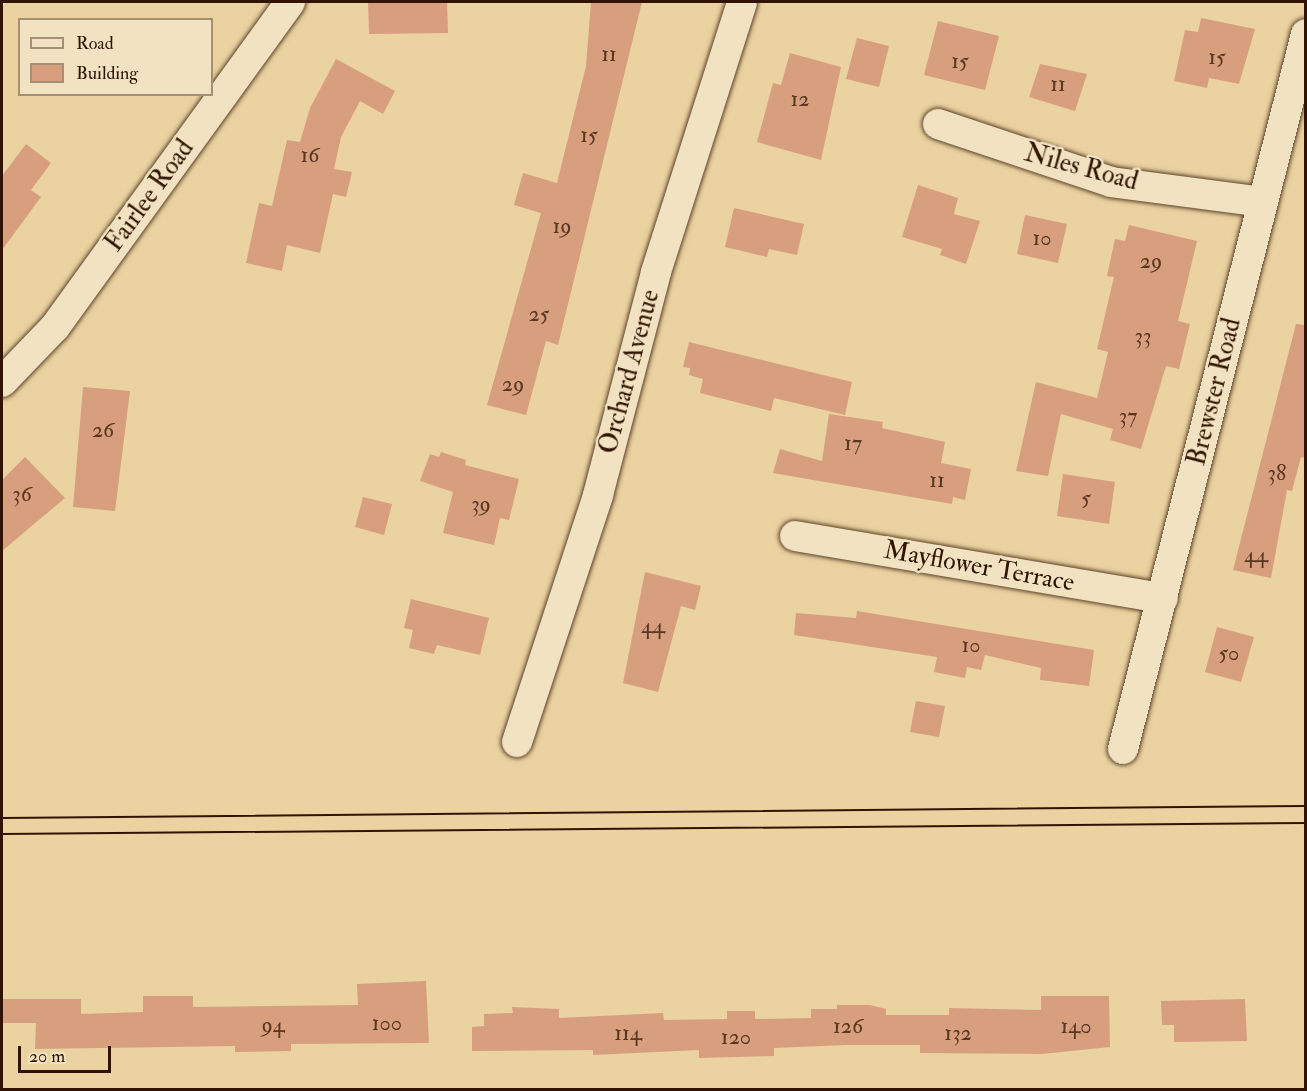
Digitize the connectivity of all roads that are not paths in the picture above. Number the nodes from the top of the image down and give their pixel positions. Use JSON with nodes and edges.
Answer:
{"nodes":[{"id":1,"x":290,"y":2,"type":"edge"},
{"id":2,"x":742,"y":2,"type":"edge"},
{"id":3,"x":1305,"y":34,"type":"edge"},
{"id":4,"x":938,"y":124,"type":"dead end"},
{"id":5,"x":1263,"y":202,"type":"junction"},
{"id":6,"x":2,"y":382,"type":"edge"},
{"id":7,"x":795,"y":536,"type":"dead end"},
{"id":8,"x":1163,"y":598,"type":"junction"},
{"id":9,"x":517,"y":742,"type":"dead end"},
{"id":10,"x":1123,"y":749,"type":"dead end"}],
"edges":[{"from":1,"to":6,"type":"street","name":"Fairlee Road"},
{"from":2,"to":9,"type":"street","name":"Orchard Avenue"},
{"from":3,"to":5,"type":"street","name":"Brewster Road"},
{"from":4,"to":5,"type":"street","name":"Niles Road"},
{"from":5,"to":8,"type":"street","name":"Brewster Road"},
{"from":7,"to":8,"type":"street","name":"Mayflower Terrace"},
{"from":8,"to":10,"type":"street","name":"Brewster Road"}]}
